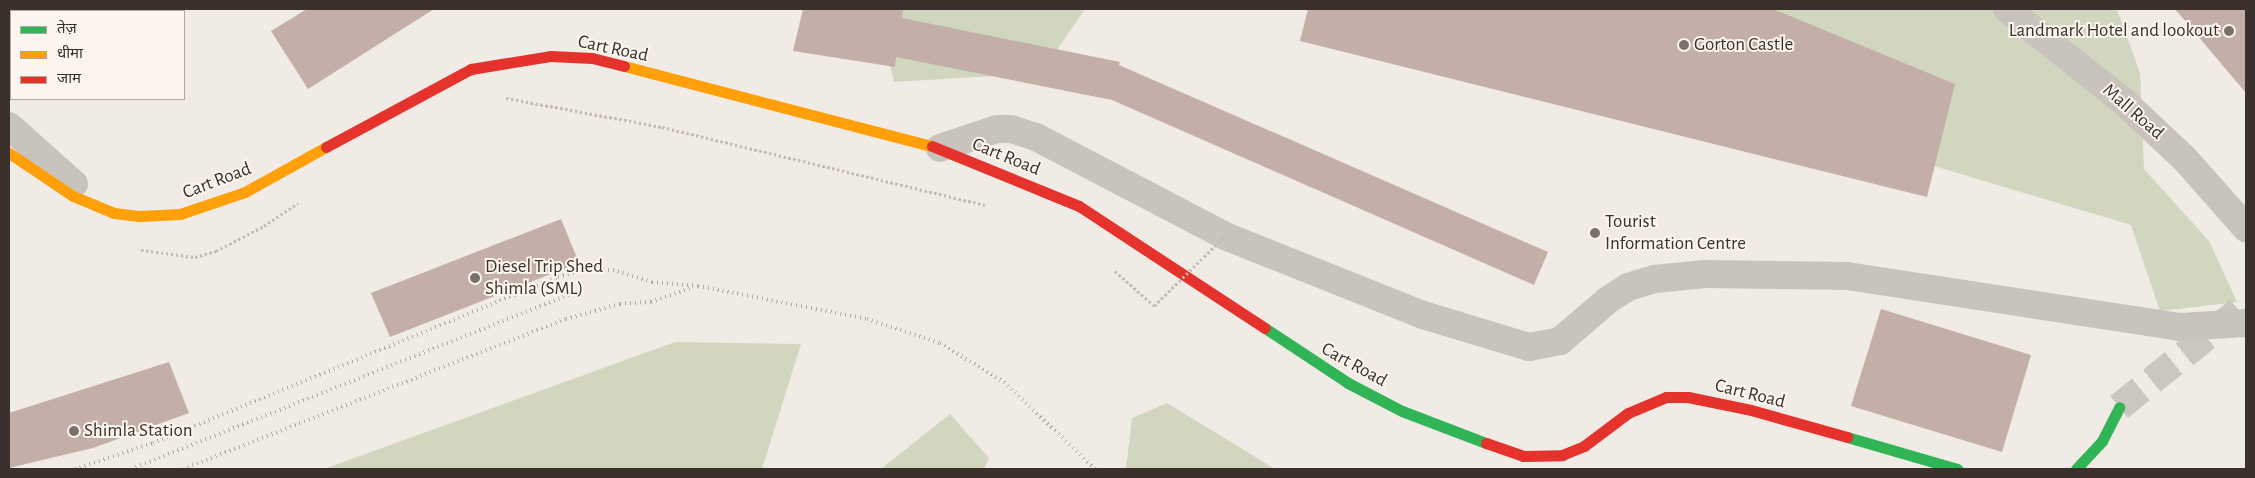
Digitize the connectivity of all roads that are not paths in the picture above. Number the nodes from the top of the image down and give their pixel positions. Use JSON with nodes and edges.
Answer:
{"nodes":[{"id":1,"x":2006,"y":9,"type":"edge"},
{"id":2,"x":9,"y":126,"type":"edge"},
{"id":3,"x":940,"y":148,"type":"junction"},
{"id":4,"x":9,"y":153,"type":"edge"},
{"id":5,"x":114,"y":213,"type":"junction"},
{"id":6,"x":2246,"y":228,"type":"edge"},
{"id":7,"x":2246,"y":322,"type":"edge"},
{"id":8,"x":2119,"y":407,"type":"tunnel mouth"},
{"id":9,"x":1958,"y":469,"type":"edge"},
{"id":10,"x":2076,"y":469,"type":"edge"}],
"edges":[{"from":1,"to":6,"type":"street","name":"Mall Road"},
{"from":2,"to":5,"type":"street"},
{"from":3,"to":5,"type":"main road","name":"Cart Road"},
{"from":3,"to":7,"type":"street"},
{"from":3,"to":9,"type":"main road","name":"Cart Road"},
{"from":4,"to":5,"type":"main road","name":"Cart Road"},
{"from":8,"to":10,"type":"main road"}]}
